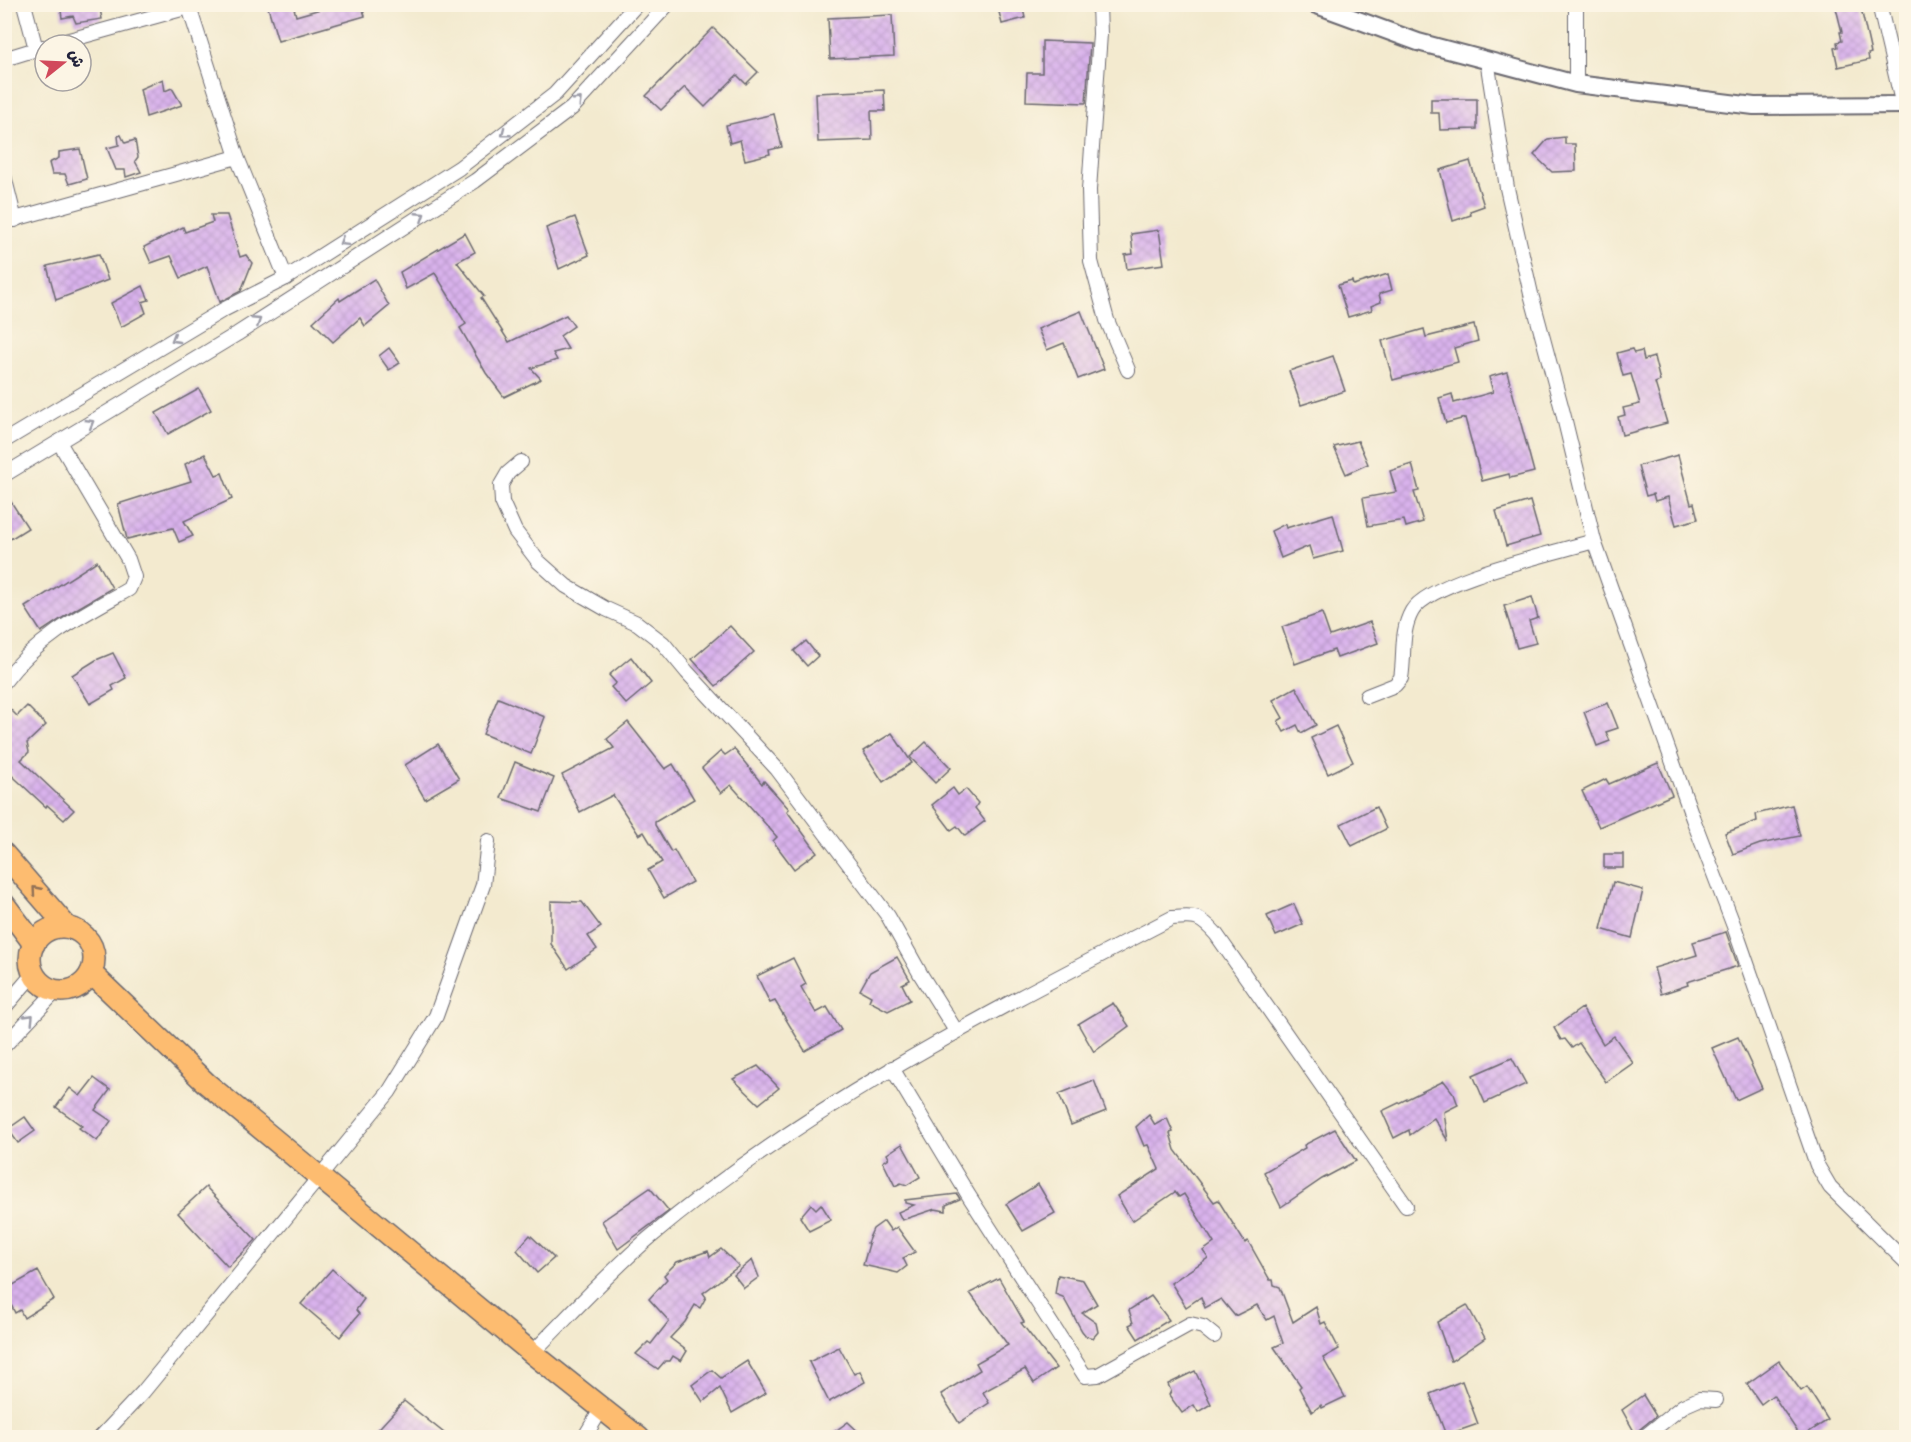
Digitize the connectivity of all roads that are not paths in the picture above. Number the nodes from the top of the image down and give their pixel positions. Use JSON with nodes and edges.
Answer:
{"nodes":[{"id":1,"x":24,"y":4,"type":"edge"},
{"id":2,"x":637,"y":4,"type":"edge"},
{"id":3,"x":668,"y":4,"type":"edge"},
{"id":4,"x":1099,"y":4,"type":"edge"},
{"id":5,"x":1314,"y":4,"type":"edge"},
{"id":6,"x":1576,"y":4,"type":"edge"},
{"id":7,"x":1879,"y":4,"type":"edge"},
{"id":8,"x":188,"y":6,"type":"edge"},
{"id":9,"x":35,"y":33,"type":"edge"},
{"id":10,"x":93,"y":33,"type":"edge"},
{"id":11,"x":33,"y":50,"type":"edge"},
{"id":12,"x":4,"y":59,"type":"edge"},
{"id":13,"x":1487,"y":60,"type":"junction"},
{"id":14,"x":1576,"y":84,"type":"junction"},
{"id":15,"x":1905,"y":106,"type":"edge"},
{"id":16,"x":237,"y":157,"type":"junction"},
{"id":17,"x":4,"y":176,"type":"edge"},
{"id":18,"x":10,"y":221,"type":"edge"},
{"id":19,"x":286,"y":278,"type":"junction"},
{"id":20,"x":1128,"y":370,"type":"dead end"},
{"id":21,"x":4,"y":441,"type":"edge"},
{"id":22,"x":58,"y":442,"type":"junction"},
{"id":23,"x":521,"y":462,"type":"dead end"},
{"id":24,"x":4,"y":475,"type":"edge"},
{"id":25,"x":1594,"y":541,"type":"junction"},
{"id":26,"x":4,"y":682,"type":"edge"},
{"id":27,"x":1367,"y":696,"type":"dead end"},
{"id":28,"x":488,"y":841,"type":"dead end"},
{"id":29,"x":4,"y":854,"type":"edge"},
{"id":30,"x":4,"y":904,"type":"edge"},
{"id":31,"x":67,"y":927,"type":"junction"},
{"id":32,"x":34,"y":944,"type":"junction"},
{"id":33,"x":34,"y":973,"type":"junction"},
{"id":34,"x":91,"y":973,"type":"junction"},
{"id":35,"x":57,"y":990,"type":"junction"},
{"id":36,"x":4,"y":1008,"type":"edge"},
{"id":37,"x":956,"y":1031,"type":"junction"},
{"id":38,"x":4,"y":1046,"type":"edge"},
{"id":39,"x":892,"y":1068,"type":"junction"},
{"id":40,"x":320,"y":1178,"type":"junction"},
{"id":41,"x":1406,"y":1206,"type":"dead end"},
{"id":42,"x":1906,"y":1262,"type":"edge"},
{"id":43,"x":1214,"y":1336,"type":"dead end"},
{"id":44,"x":532,"y":1353,"type":"junction"},
{"id":45,"x":1716,"y":1400,"type":"dead end"},
{"id":46,"x":602,"y":1408,"type":"junction"},
{"id":47,"x":100,"y":1437,"type":"edge"},
{"id":48,"x":584,"y":1437,"type":"edge"},
{"id":49,"x":639,"y":1437,"type":"edge"},
{"id":50,"x":1643,"y":1437,"type":"edge"}],
"edges":[{"from":1,"to":9,"type":"street"},
{"from":2,"to":19,"type":"street","one_way":true},
{"from":22,"to":3,"type":"street","one_way":true},
{"from":4,"to":20,"type":"street"},
{"from":5,"to":13,"type":"street"},
{"from":6,"to":14,"type":"street"},
{"from":7,"to":15,"type":"street"},
{"from":8,"to":10,"type":"street"},
{"from":8,"to":16,"type":"street"},
{"from":11,"to":12,"type":"street"},
{"from":13,"to":14,"type":"street"},
{"from":13,"to":25,"type":"street"},
{"from":14,"to":15,"type":"street"},
{"from":16,"to":18,"type":"street"},
{"from":16,"to":19,"type":"street"},
{"from":17,"to":18,"type":"street"},
{"from":19,"to":21,"type":"street","one_way":true},
{"from":22,"to":24,"type":"street"},
{"from":22,"to":26,"type":"street"},
{"from":23,"to":37,"type":"street"},
{"from":25,"to":27,"type":"street"},
{"from":25,"to":42,"type":"street"},
{"from":28,"to":40,"type":"street"},
{"from":31,"to":29,"type":"main road","one_way":true},
{"from":30,"to":32,"type":"main road"},
{"from":31,"to":32,"type":"main road"},
{"from":31,"to":34,"type":"main road"},
{"from":32,"to":33,"type":"main road"},
{"from":33,"to":35,"type":"main road"},
{"from":33,"to":36,"type":"street"},
{"from":34,"to":35,"type":"main road"},
{"from":34,"to":40,"type":"main road"},
{"from":38,"to":35,"type":"street","one_way":true},
{"from":37,"to":39,"type":"street"},
{"from":37,"to":41,"type":"street"},
{"from":39,"to":43,"type":"street"},
{"from":39,"to":44,"type":"street"},
{"from":40,"to":44,"type":"main road"},
{"from":40,"to":47,"type":"street"},
{"from":44,"to":46,"type":"main road"},
{"from":45,"to":50,"type":"street"},
{"from":46,"to":48,"type":"street"},
{"from":46,"to":49,"type":"main road"}]}
